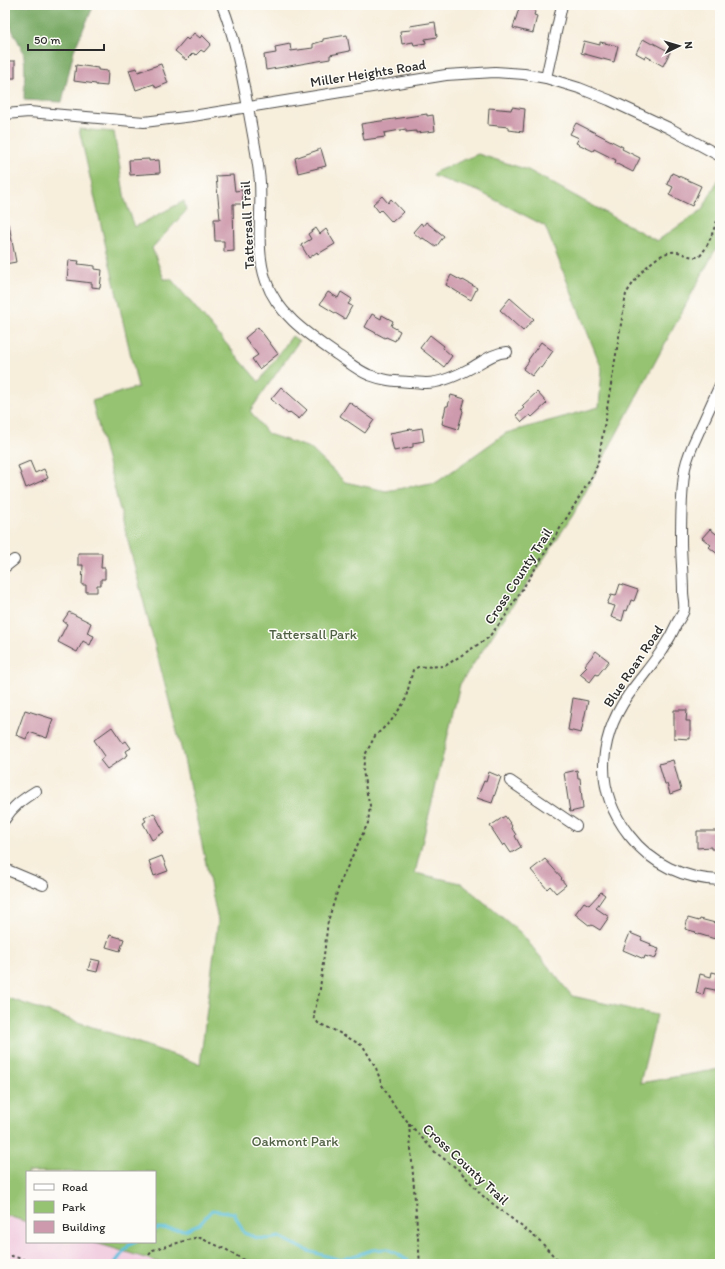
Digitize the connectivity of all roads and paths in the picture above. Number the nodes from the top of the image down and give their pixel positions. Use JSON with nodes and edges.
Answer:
{"nodes":[{"id":1,"x":222,"y":5,"type":"edge"},
{"id":2,"x":562,"y":5,"type":"edge"},
{"id":3,"x":546,"y":78,"type":"junction"},
{"id":4,"x":248,"y":107,"type":"junction"},
{"id":5,"x":5,"y":114,"type":"edge"},
{"id":6,"x":720,"y":156,"type":"edge"},
{"id":7,"x":720,"y":214,"type":"edge"},
{"id":8,"x":507,"y":352,"type":"dead end"},
{"id":9,"x":720,"y":385,"type":"edge"},
{"id":10,"x":14,"y":560,"type":"dead end"},
{"id":11,"x":5,"y":567,"type":"edge"},
{"id":12,"x":510,"y":781,"type":"dead end"},
{"id":13,"x":36,"y":791,"type":"dead end"},
{"id":14,"x":5,"y":819,"type":"edge"},
{"id":15,"x":576,"y":826,"type":"dead end"},
{"id":16,"x":5,"y":869,"type":"edge"},
{"id":17,"x":720,"y":880,"type":"edge"},
{"id":18,"x":43,"y":885,"type":"dead end"},
{"id":19,"x":409,"y":1123,"type":"junction"},
{"id":20,"x":5,"y":1254,"type":"edge"},
{"id":21,"x":148,"y":1255,"type":"dead end"},
{"id":22,"x":39,"y":1264,"type":"edge"},
{"id":23,"x":250,"y":1264,"type":"edge"},
{"id":24,"x":420,"y":1264,"type":"edge"},
{"id":25,"x":561,"y":1264,"type":"edge"}],
"edges":[{"from":1,"to":4,"type":"street","name":"Tattersall Trail"},
{"from":2,"to":3,"type":"street"},
{"from":3,"to":4,"type":"street","name":"Miller Heights Road"},
{"from":3,"to":6,"type":"street","name":"Miller Heights Road"},
{"from":4,"to":5,"type":"street","name":"Miller Heights Road"},
{"from":4,"to":8,"type":"street","name":"Tattersall Trail"},
{"from":7,"to":19,"type":"path","name":"Cross County Trail"},
{"from":9,"to":17,"type":"street","name":"Blue Roan Road"},
{"from":10,"to":11,"type":"street"},
{"from":12,"to":15,"type":"street"},
{"from":13,"to":14,"type":"street"},
{"from":16,"to":18,"type":"street"},
{"from":19,"to":24,"type":"path"},
{"from":19,"to":25,"type":"path","name":"Cross County Trail"},
{"from":20,"to":22,"type":"path"},
{"from":21,"to":23,"type":"path"}]}
